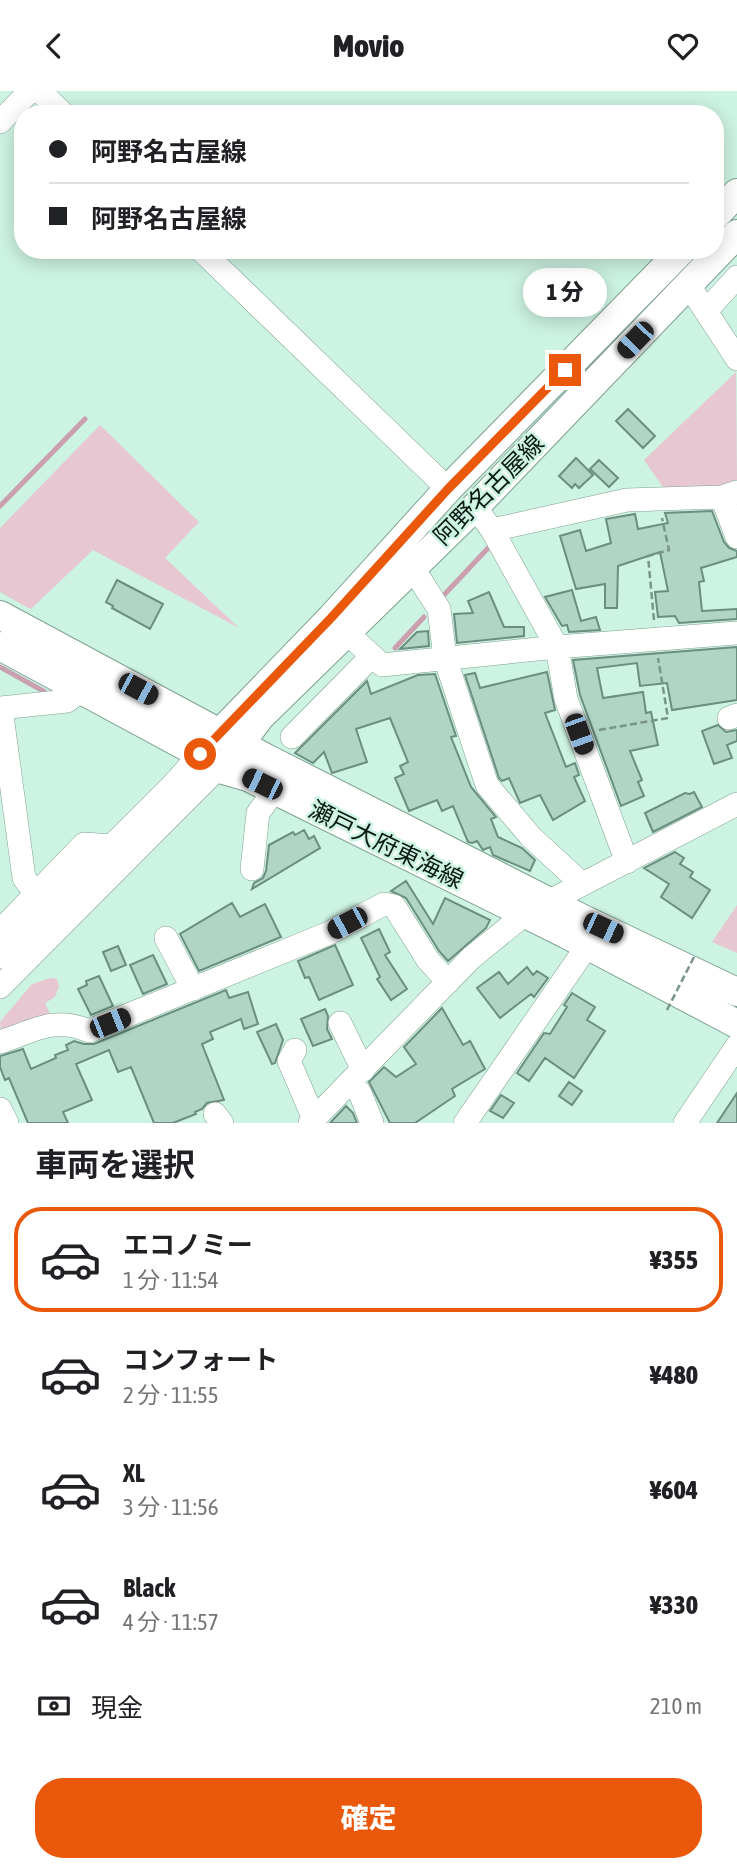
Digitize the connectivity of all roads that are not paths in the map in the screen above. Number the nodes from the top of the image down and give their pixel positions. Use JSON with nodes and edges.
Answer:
{"nodes":[{"id":1,"x":30,"y":91,"type":"edge"},
{"id":2,"x":40,"y":91,"type":"edge"},
{"id":3,"x":16,"y":105,"type":"edge"},
{"id":4,"x":54,"y":105,"type":"edge"},
{"id":5,"x":14,"y":108,"type":"edge"},
{"id":6,"x":0,"y":122,"type":"edge"},
{"id":7,"x":737,"y":194,"type":"edge"},
{"id":8,"x":724,"y":207,"type":"edge"},
{"id":9,"x":737,"y":234,"type":"edge"},
{"id":10,"x":724,"y":248,"type":"edge"},
{"id":11,"x":210,"y":259,"type":"edge"},
{"id":12,"x":673,"y":259,"type":"edge"},
{"id":13,"x":713,"y":259,"type":"edge"},
{"id":14,"x":737,"y":277,"type":"edge"},
{"id":15,"x":688,"y":285,"type":"junction"},
{"id":16,"x":706,"y":311,"type":"junction"},
{"id":17,"x":737,"y":359,"type":"edge"},
{"id":18,"x":448,"y":489,"type":"junction"},
{"id":19,"x":729,"y":495,"type":"edge"},
{"id":20,"x":475,"y":507,"type":"junction"},
{"id":21,"x":492,"y":530,"type":"junction"},
{"id":22,"x":737,"y":537,"type":"edge"},
{"id":23,"x":412,"y":567,"type":"junction"},
{"id":24,"x":0,"y":615,"type":"edge"},
{"id":25,"x":346,"y":632,"type":"junction"},
{"id":26,"x":737,"y":633,"type":"edge"},
{"id":27,"x":0,"y":646,"type":"edge"},
{"id":28,"x":556,"y":647,"type":"junction"},
{"id":29,"x":372,"y":656,"type":"junction"},
{"id":30,"x":445,"y":658,"type":"junction"},
{"id":31,"x":81,"y":691,"type":"junction"},
{"id":32,"x":0,"y":708,"type":"edge"},
{"id":33,"x":292,"y":737,"type":"dead end"},
{"id":34,"x":230,"y":739,"type":"junction"},
{"id":35,"x":210,"y":762,"type":"junction"},
{"id":36,"x":275,"y":790,"type":"junction"},
{"id":37,"x":737,"y":804,"type":"edge"},
{"id":38,"x":112,"y":846,"type":"junction"},
{"id":39,"x":627,"y":862,"type":"junction"},
{"id":40,"x":252,"y":869,"type":"dead end"},
{"id":41,"x":581,"y":883,"type":"junction"},
{"id":42,"x":36,"y":894,"type":"junction"},
{"id":43,"x":537,"y":907,"type":"junction"},
{"id":44,"x":0,"y":931,"type":"edge"},
{"id":45,"x":166,"y":938,"type":"dead end"},
{"id":46,"x":588,"y":945,"type":"junction"},
{"id":47,"x":0,"y":957,"type":"edge"},
{"id":48,"x":448,"y":982,"type":"junction"},
{"id":49,"x":0,"y":987,"type":"edge"},
{"id":50,"x":193,"y":989,"type":"junction"},
{"id":51,"x":737,"y":992,"type":"edge"},
{"id":52,"x":340,"y":1023,"type":"dead end"},
{"id":53,"x":737,"y":1024,"type":"edge"},
{"id":54,"x":0,"y":1042,"type":"edge"},
{"id":55,"x":737,"y":1046,"type":"edge"},
{"id":56,"x":295,"y":1050,"type":"dead end"},
{"id":57,"x":357,"y":1076,"type":"junction"},
{"id":58,"x":0,"y":1109,"type":"edge"},
{"id":59,"x":312,"y":1121,"type":"edge"},
{"id":60,"x":7,"y":1123,"type":"edge"},
{"id":61,"x":372,"y":1123,"type":"edge"},
{"id":62,"x":465,"y":1123,"type":"edge"},
{"id":63,"x":685,"y":1123,"type":"edge"}],
"edges":[{"from":1,"to":3,"type":"street"},
{"from":2,"to":4,"type":"street"},
{"from":5,"to":6,"type":"street"},
{"from":7,"to":8,"type":"main road"},
{"from":9,"to":10,"type":"main road","name":"阿野名古屋線"},
{"from":11,"to":18,"type":"street"},
{"from":12,"to":18,"type":"main road","name":"阿野名古屋線"},
{"from":13,"to":15,"type":"main road","name":"阿野名古屋線"},
{"from":14,"to":16,"type":"street"},
{"from":15,"to":16,"type":"street"},
{"from":15,"to":20,"type":"main road","name":"阿野名古屋線"},
{"from":16,"to":17,"type":"street"},
{"from":18,"to":34,"type":"main road","name":"阿野名古屋線"},
{"from":19,"to":21,"type":"street"},
{"from":19,"to":22,"type":"street"},
{"from":20,"to":21,"type":"street"},
{"from":20,"to":23,"type":"main road","name":"阿野名古屋線"},
{"from":21,"to":28,"type":"street"},
{"from":23,"to":25,"type":"main road","name":"阿野名古屋線"},
{"from":23,"to":30,"type":"street"},
{"from":24,"to":34,"type":"main road","name":"瀬戸大府東海線"},
{"from":25,"to":29,"type":"street"},
{"from":25,"to":34,"type":"main road","name":"阿野名古屋線"},
{"from":26,"to":28,"type":"street"},
{"from":27,"to":31,"type":"main road","name":"瀬戸大府東海線"},
{"from":28,"to":30,"type":"street"},
{"from":28,"to":39,"type":"street"},
{"from":29,"to":30,"type":"street"},
{"from":29,"to":33,"type":"street"},
{"from":30,"to":41,"type":"street"},
{"from":31,"to":32,"type":"street"},
{"from":31,"to":35,"type":"main road","name":"瀬戸大府東海線"},
{"from":32,"to":42,"type":"street"},
{"from":34,"to":35,"type":"street"},
{"from":34,"to":43,"type":"main road","name":"瀬戸大府東海線"},
{"from":35,"to":36,"type":"main road","name":"瀬戸大府東海線"},
{"from":35,"to":38,"type":"street"},
{"from":35,"to":49,"type":"street"},
{"from":36,"to":40,"type":"street"},
{"from":36,"to":43,"type":"main road","name":"瀬戸大府東海線"},
{"from":37,"to":39,"type":"street"},
{"from":38,"to":42,"type":"street"},
{"from":38,"to":47,"type":"street"},
{"from":39,"to":41,"type":"street"},
{"from":41,"to":43,"type":"street"},
{"from":42,"to":44,"type":"street"},
{"from":43,"to":46,"type":"main road","name":"瀬戸大府東海線"},
{"from":43,"to":48,"type":"street"},
{"from":43,"to":51,"type":"main road","name":"瀬戸大府東海線"},
{"from":45,"to":50,"type":"street"},
{"from":46,"to":53,"type":"main road","name":"瀬戸大府東海線"},
{"from":46,"to":62,"type":"street"},
{"from":48,"to":50,"type":"street"},
{"from":48,"to":57,"type":"street"},
{"from":50,"to":54,"type":"street"},
{"from":52,"to":57,"type":"street"},
{"from":55,"to":63,"type":"street"},
{"from":56,"to":59,"type":"street"},
{"from":57,"to":59,"type":"street"},
{"from":57,"to":61,"type":"street"},
{"from":58,"to":60,"type":"street"}]}
